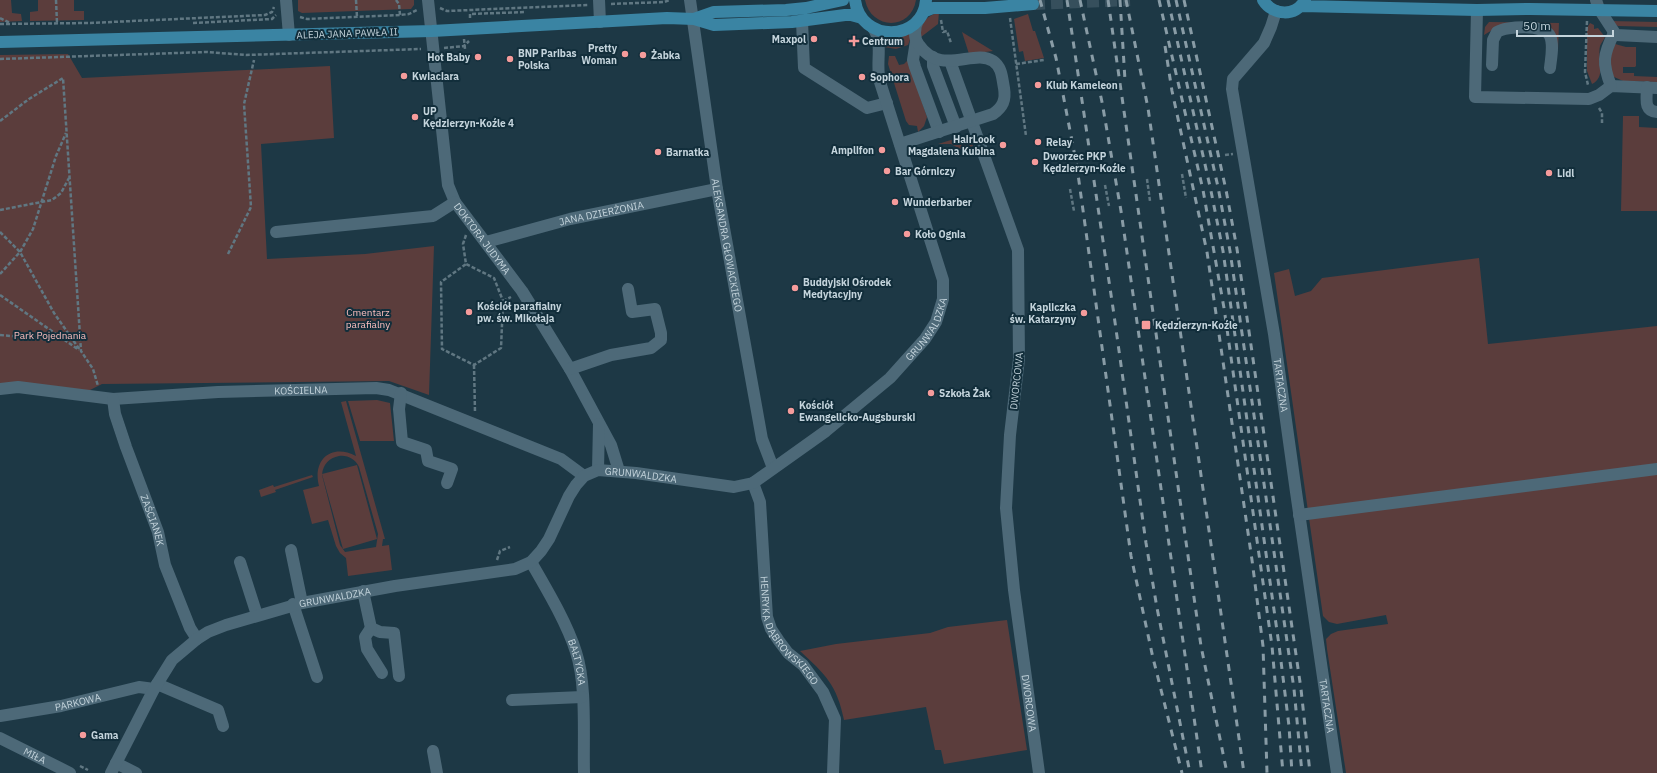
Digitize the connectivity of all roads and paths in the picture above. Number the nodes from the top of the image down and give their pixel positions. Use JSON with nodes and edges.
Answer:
{"nodes":[{"id":1,"x":56,"y":0,"type":"edge"},
{"id":2,"x":356,"y":0,"type":"edge"},
{"id":3,"x":396,"y":0,"type":"edge"},
{"id":4,"x":428,"y":0,"type":"edge"},
{"id":5,"x":670,"y":0,"type":"edge"},
{"id":6,"x":690,"y":0,"type":"edge"},
{"id":7,"x":843,"y":0,"type":"edge"},
{"id":8,"x":855,"y":0,"type":"edge"},
{"id":9,"x":926,"y":0,"type":"edge"},
{"id":10,"x":990,"y":0,"type":"edge"},
{"id":11,"x":1263,"y":0,"type":"edge"},
{"id":12,"x":286,"y":2,"type":"edge"},
{"id":13,"x":599,"y":2,"type":"edge"},
{"id":14,"x":1304,"y":3,"type":"edge"},
{"id":15,"x":1033,"y":4,"type":"dead end"},
{"id":16,"x":1015,"y":5,"type":"junction"},
{"id":17,"x":1598,"y":5,"type":"edge"},
{"id":18,"x":441,"y":8,"type":"dead end"},
{"id":19,"x":415,"y":10,"type":"dead end"},
{"id":20,"x":1477,"y":10,"type":"junction"},
{"id":21,"x":462,"y":11,"type":"junction"},
{"id":22,"x":1276,"y":11,"type":"junction"},
{"id":23,"x":1657,"y":11,"type":"edge"},
{"id":24,"x":470,"y":14,"type":"dead end"},
{"id":25,"x":400,"y":15,"type":"junction"},
{"id":26,"x":921,"y":16,"type":"junction"},
{"id":27,"x":941,"y":16,"type":"dead end"},
{"id":28,"x":357,"y":17,"type":"junction"},
{"id":29,"x":0,"y":18,"type":"edge"},
{"id":30,"x":862,"y":18,"type":"junction"},
{"id":31,"x":1010,"y":18,"type":"dead end"},
{"id":32,"x":1587,"y":18,"type":"dead end"},
{"id":33,"x":694,"y":19,"type":"junction"},
{"id":34,"x":802,"y":21,"type":"junction"},
{"id":35,"x":600,"y":22,"type":"junction"},
{"id":36,"x":57,"y":23,"type":"junction"},
{"id":37,"x":0,"y":24,"type":"edge"},
{"id":38,"x":11,"y":24,"type":"junction"},
{"id":39,"x":873,"y":28,"type":"junction"},
{"id":40,"x":432,"y":31,"type":"junction"},
{"id":41,"x":1614,"y":33,"type":"junction"},
{"id":42,"x":289,"y":35,"type":"junction"},
{"id":43,"x":1657,"y":37,"type":"edge"},
{"id":44,"x":916,"y":41,"type":"junction"},
{"id":45,"x":0,"y":42,"type":"edge"},
{"id":46,"x":952,"y":43,"type":"dead end"},
{"id":47,"x":933,"y":57,"type":"junction"},
{"id":48,"x":254,"y":60,"type":"dead end"},
{"id":49,"x":1044,"y":60,"type":"dead end"},
{"id":50,"x":950,"y":61,"type":"junction"},
{"id":51,"x":1016,"y":64,"type":"junction"},
{"id":52,"x":1492,"y":65,"type":"dead end"},
{"id":53,"x":1550,"y":68,"type":"dead end"},
{"id":54,"x":1588,"y":85,"type":"dead end"},
{"id":55,"x":1611,"y":86,"type":"junction"},
{"id":56,"x":1652,"y":88,"type":"edge"},
{"id":57,"x":887,"y":103,"type":"junction"},
{"id":58,"x":1597,"y":107,"type":"dead end"},
{"id":59,"x":1657,"y":112,"type":"edge"},
{"id":60,"x":0,"y":121,"type":"edge"},
{"id":61,"x":972,"y":122,"type":"junction"},
{"id":62,"x":1602,"y":122,"type":"dead end"},
{"id":63,"x":956,"y":127,"type":"junction"},
{"id":64,"x":940,"y":132,"type":"junction"},
{"id":65,"x":66,"y":133,"type":"junction"},
{"id":66,"x":1026,"y":136,"type":"dead end"},
{"id":67,"x":900,"y":144,"type":"junction"},
{"id":68,"x":1182,"y":174,"type":"dead end"},
{"id":69,"x":69,"y":178,"type":"junction"},
{"id":70,"x":1147,"y":179,"type":"dead end"},
{"id":71,"x":1105,"y":185,"type":"dead end"},
{"id":72,"x":717,"y":189,"type":"junction"},
{"id":73,"x":1070,"y":189,"type":"dead end"},
{"id":74,"x":1186,"y":198,"type":"dead end"},
{"id":75,"x":1150,"y":201,"type":"dead end"},
{"id":76,"x":42,"y":202,"type":"junction"},
{"id":77,"x":455,"y":202,"type":"junction"},
{"id":78,"x":1108,"y":206,"type":"dead end"},
{"id":79,"x":0,"y":210,"type":"edge"},
{"id":80,"x":1074,"y":211,"type":"dead end"},
{"id":81,"x":470,"y":222,"type":"junction"},
{"id":82,"x":0,"y":232,"type":"edge"},
{"id":83,"x":276,"y":232,"type":"dead end"},
{"id":84,"x":486,"y":242,"type":"junction"},
{"id":85,"x":20,"y":252,"type":"junction"},
{"id":86,"x":228,"y":254,"type":"dead end"},
{"id":87,"x":466,"y":264,"type":"junction"},
{"id":88,"x":0,"y":274,"type":"edge"},
{"id":89,"x":628,"y":289,"type":"dead end"},
{"id":90,"x":0,"y":294,"type":"edge"},
{"id":91,"x":0,"y":334,"type":"edge"},
{"id":92,"x":56,"y":334,"type":"junction"},
{"id":93,"x":80,"y":351,"type":"junction"},
{"id":94,"x":474,"y":365,"type":"junction"},
{"id":95,"x":570,"y":369,"type":"junction"},
{"id":96,"x":0,"y":389,"type":"edge"},
{"id":97,"x":401,"y":394,"type":"junction"},
{"id":98,"x":99,"y":397,"type":"junction"},
{"id":99,"x":113,"y":399,"type":"junction"},
{"id":100,"x":471,"y":423,"type":"junction"},
{"id":101,"x":599,"y":423,"type":"junction"},
{"id":102,"x":772,"y":468,"type":"junction"},
{"id":103,"x":1657,"y":469,"type":"edge"},
{"id":104,"x":598,"y":470,"type":"junction"},
{"id":105,"x":619,"y":471,"type":"junction"},
{"id":106,"x":584,"y":476,"type":"junction"},
{"id":107,"x":448,"y":483,"type":"dead end"},
{"id":108,"x":752,"y":483,"type":"junction"},
{"id":109,"x":1299,"y":515,"type":"junction"},
{"id":110,"x":291,"y":550,"type":"dead end"},
{"id":111,"x":240,"y":562,"type":"dead end"},
{"id":112,"x":531,"y":562,"type":"junction"},
{"id":113,"x":363,"y":591,"type":"junction"},
{"id":114,"x":298,"y":603,"type":"junction"},
{"id":115,"x":257,"y":615,"type":"junction"},
{"id":116,"x":370,"y":628,"type":"junction"},
{"id":117,"x":197,"y":639,"type":"junction"},
{"id":118,"x":382,"y":673,"type":"dead end"},
{"id":119,"x":399,"y":676,"type":"dead end"},
{"id":120,"x":317,"y":677,"type":"dead end"},
{"id":121,"x":155,"y":687,"type":"junction"},
{"id":122,"x":582,"y":697,"type":"junction"},
{"id":123,"x":512,"y":700,"type":"dead end"},
{"id":124,"x":0,"y":716,"type":"edge"},
{"id":125,"x":223,"y":726,"type":"dead end"},
{"id":126,"x":0,"y":738,"type":"edge"},
{"id":127,"x":433,"y":750,"type":"dead end"},
{"id":128,"x":113,"y":768,"type":"edge"},
{"id":129,"x":70,"y":773,"type":"edge"},
{"id":130,"x":136,"y":773,"type":"edge"},
{"id":131,"x":437,"y":773,"type":"edge"},
{"id":132,"x":584,"y":773,"type":"edge"},
{"id":133,"x":833,"y":773,"type":"edge"},
{"id":134,"x":1039,"y":773,"type":"edge"},
{"id":135,"x":1337,"y":773,"type":"edge"}],
"edges":[{"from":1,"to":36,"type":"path"},
{"from":2,"to":28,"type":"path"},
{"from":3,"to":25,"type":"path"},
{"from":4,"to":40,"type":"street","name":"DOKTORA JUDYMA"},
{"from":5,"to":13,"type":"path"},
{"from":6,"to":33,"type":"street","name":"ALEKSANDRA GŁOWACKIEGO"},
{"from":7,"to":33,"type":"main road","name":"ALEJA JANA PAWŁA II"},
{"from":8,"to":30,"type":"main road"},
{"from":9,"to":26,"type":"main road"},
{"from":10,"to":16,"type":"main road"},
{"from":11,"to":22,"type":"main road"},
{"from":12,"to":28,"type":"path"},
{"from":12,"to":36,"type":"path"},
{"from":12,"to":42,"type":"street"},
{"from":13,"to":21,"type":"path"},
{"from":13,"to":35,"type":"street"},
{"from":14,"to":20,"type":"main road"},
{"from":14,"to":22,"type":"main road"},
{"from":15,"to":16,"type":"main road"},
{"from":16,"to":26,"type":"main road"},
{"from":17,"to":20,"type":"main road"},
{"from":17,"to":23,"type":"main road"},
{"from":17,"to":41,"type":"street"},
{"from":18,"to":21,"type":"path"},
{"from":19,"to":25,"type":"path"},
{"from":20,"to":55,"type":"street"},
{"from":21,"to":24,"type":"path"},
{"from":22,"to":109,"type":"street","name":"TARTACZNA"},
{"from":25,"to":28,"type":"path"},
{"from":26,"to":39,"type":"main road"},
{"from":26,"to":44,"type":"street"},
{"from":27,"to":46,"type":"path"},
{"from":29,"to":38,"type":"path"},
{"from":30,"to":34,"type":"main road","name":"ALEJA JANA PAWŁA II"},
{"from":30,"to":39,"type":"main road"},
{"from":31,"to":51,"type":"path"},
{"from":32,"to":54,"type":"path"},
{"from":33,"to":34,"type":"main road","name":"ALEJA JANA PAWŁA II"},
{"from":33,"to":35,"type":"main road","name":"ALEJA JANA PAWŁA II"},
{"from":33,"to":72,"type":"street","name":"ALEKSANDRA GŁOWACKIEGO"},
{"from":34,"to":57,"type":"street"},
{"from":35,"to":40,"type":"main road","name":"ALEJA JANA PAWŁA II"},
{"from":36,"to":38,"type":"path"},
{"from":37,"to":38,"type":"path"},
{"from":39,"to":57,"type":"street","name":"GRUNWALDZKA"},
{"from":40,"to":42,"type":"main road","name":"ALEJA JANA PAWŁA II"},
{"from":40,"to":77,"type":"street","name":"DOKTORA JUDYMA"},
{"from":41,"to":43,"type":"street"},
{"from":41,"to":55,"type":"street"},
{"from":42,"to":45,"type":"main road","name":"ALEJA JANA PAWŁA II"},
{"from":44,"to":47,"type":"street"},
{"from":44,"to":64,"type":"street"},
{"from":47,"to":50,"type":"street"},
{"from":47,"to":63,"type":"street"},
{"from":48,"to":86,"type":"path"},
{"from":49,"to":51,"type":"path"},
{"from":50,"to":61,"type":"street","name":"DWORCOWA"},
{"from":50,"to":61,"type":"street"},
{"from":51,"to":66,"type":"path"},
{"from":52,"to":53,"type":"street"},
{"from":55,"to":56,"type":"street"},
{"from":56,"to":59,"type":"street"},
{"from":57,"to":67,"type":"street","name":"GRUNWALDZKA"},
{"from":58,"to":62,"type":"path"},
{"from":60,"to":65,"type":"path"},
{"from":61,"to":63,"type":"street"},
{"from":61,"to":134,"type":"street","name":"DWORCOWA"},
{"from":63,"to":64,"type":"street"},
{"from":64,"to":67,"type":"street"},
{"from":65,"to":69,"type":"path"},
{"from":65,"to":76,"type":"path"},
{"from":67,"to":102,"type":"street","name":"GRUNWALDZKA"},
{"from":68,"to":74,"type":"path"},
{"from":69,"to":76,"type":"path"},
{"from":69,"to":93,"type":"path"},
{"from":70,"to":75,"type":"path"},
{"from":71,"to":78,"type":"path"},
{"from":72,"to":84,"type":"street","name":"JANA DZIERŻONIA"},
{"from":72,"to":102,"type":"street","name":"ALEKSANDRA GŁOWACKIEGO"},
{"from":73,"to":80,"type":"path"},
{"from":76,"to":79,"type":"path"},
{"from":76,"to":85,"type":"path"},
{"from":77,"to":81,"type":"street","name":"DOKTORA JUDYMA"},
{"from":77,"to":83,"type":"street"},
{"from":81,"to":84,"type":"street","name":"DOKTORA JUDYMA"},
{"from":81,"to":87,"type":"path"},
{"from":82,"to":85,"type":"path"},
{"from":84,"to":95,"type":"street","name":"DOKTORA JUDYMA"},
{"from":85,"to":88,"type":"path"},
{"from":85,"to":93,"type":"path"},
{"from":87,"to":94,"type":"path"},
{"from":87,"to":94,"type":"path"},
{"from":89,"to":95,"type":"street"},
{"from":90,"to":92,"type":"path"},
{"from":91,"to":92,"type":"path"},
{"from":92,"to":93,"type":"path"},
{"from":93,"to":98,"type":"path"},
{"from":94,"to":100,"type":"path"},
{"from":95,"to":101,"type":"street","name":"DOKTORA JUDYMA"},
{"from":96,"to":98,"type":"street","name":"KOŚCIELNA"},
{"from":97,"to":99,"type":"street","name":"KOŚCIELNA"},
{"from":97,"to":100,"type":"street","name":"KOŚCIELNA"},
{"from":97,"to":107,"type":"street"},
{"from":98,"to":99,"type":"street","name":"KOŚCIELNA"},
{"from":99,"to":117,"type":"street","name":"ZAŚCIANEK"},
{"from":100,"to":106,"type":"street","name":"KOŚCIELNA"},
{"from":101,"to":104,"type":"street","name":"DOKTORA JUDYMA"},
{"from":101,"to":105,"type":"street","name":"DOKTORA JUDYMA"},
{"from":102,"to":108,"type":"street","name":"GRUNWALDZKA"},
{"from":103,"to":109,"type":"street"},
{"from":104,"to":105,"type":"street","name":"GRUNWALDZKA"},
{"from":104,"to":106,"type":"street","name":"GRUNWALDZKA"},
{"from":105,"to":108,"type":"street","name":"GRUNWALDZKA"},
{"from":106,"to":112,"type":"street","name":"GRUNWALDZKA"},
{"from":108,"to":133,"type":"street","name":"HENRYKA DĄBROWSKIEGO"},
{"from":109,"to":135,"type":"street","name":"TARTACZNA"},
{"from":110,"to":114,"type":"street"},
{"from":111,"to":115,"type":"street"},
{"from":112,"to":113,"type":"street","name":"GRUNWALDZKA"},
{"from":112,"to":122,"type":"street","name":"BAŁTYCKA"},
{"from":113,"to":114,"type":"street","name":"GRUNWALDZKA"},
{"from":113,"to":116,"type":"street"},
{"from":114,"to":115,"type":"street","name":"GRUNWALDZKA"},
{"from":114,"to":120,"type":"street"},
{"from":115,"to":117,"type":"street","name":"GRUNWALDZKA"},
{"from":116,"to":118,"type":"street"},
{"from":116,"to":119,"type":"street"},
{"from":117,"to":121,"type":"street","name":"GRUNWALDZKA"},
{"from":121,"to":124,"type":"street","name":"PARKOWA"},
{"from":121,"to":125,"type":"street","name":"PARKOWA"},
{"from":121,"to":128,"type":"street","name":"GRUNWALDZKA"},
{"from":122,"to":123,"type":"street"},
{"from":122,"to":132,"type":"street","name":"BAŁTYCKA"},
{"from":126,"to":129,"type":"street","name":"MIŁA"},
{"from":127,"to":131,"type":"street"},
{"from":128,"to":130,"type":"street"}]}
